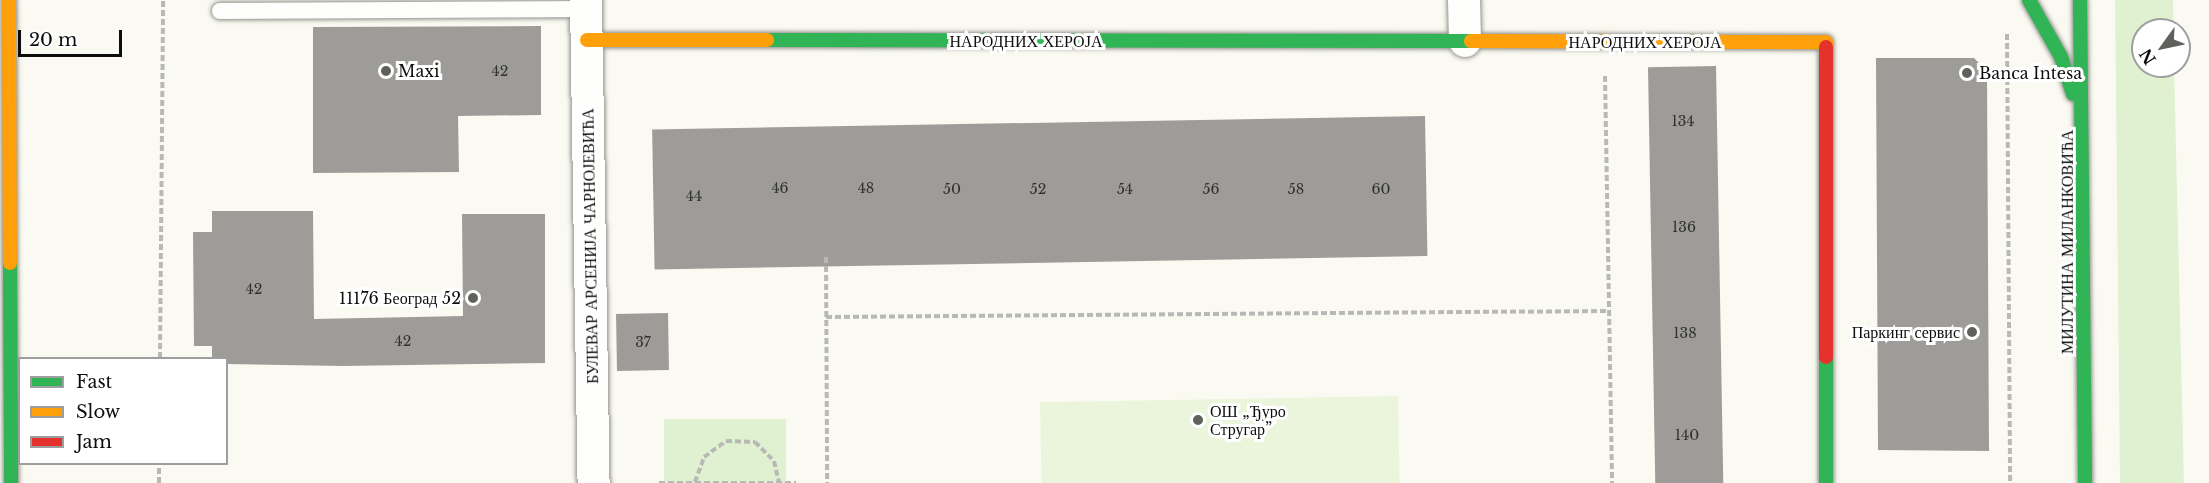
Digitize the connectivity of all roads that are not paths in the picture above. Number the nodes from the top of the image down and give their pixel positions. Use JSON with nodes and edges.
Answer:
{"nodes":[{"id":1,"x":9,"y":0,"type":"edge"},
{"id":2,"x":1464,"y":0,"type":"edge"},
{"id":3,"x":2029,"y":0,"type":"edge"},
{"id":4,"x":2080,"y":0,"type":"edge"},
{"id":5,"x":586,"y":5,"type":"edge"},
{"id":6,"x":220,"y":12,"type":"dead end"},
{"id":7,"x":587,"y":40,"type":"junction"},
{"id":8,"x":1465,"y":41,"type":"junction"},
{"id":9,"x":2083,"y":122,"type":"junction"},
{"id":10,"x":11,"y":483,"type":"edge"},
{"id":11,"x":594,"y":483,"type":"edge"},
{"id":12,"x":1826,"y":483,"type":"edge"},
{"id":13,"x":2085,"y":483,"type":"edge"}],
"edges":[{"from":1,"to":10,"type":"main road"},
{"from":2,"to":8,"type":"street"},
{"from":3,"to":9,"type":"main road"},
{"from":4,"to":9,"type":"main road","name":"МИЛУТИНА МИЛАНКОВИЋА"},
{"from":5,"to":6,"type":"lane"},
{"from":5,"to":7,"type":"street","name":"БУЛЕВАР АРСЕНИЈА ЧАРНОЈЕВИЋА"},
{"from":7,"to":8,"type":"main road","name":"НАРОДНИХ ХЕРОЈА"},
{"from":7,"to":11,"type":"street","name":"БУЛЕВАР АРСЕНИЈА ЧАРНОЈЕВИЋА"},
{"from":8,"to":12,"type":"main road","name":"НАРОДНИХ ХЕРОЈА"},
{"from":9,"to":13,"type":"main road","name":"МИЛУТИНА МИЛАНКОВИЋА"}]}
